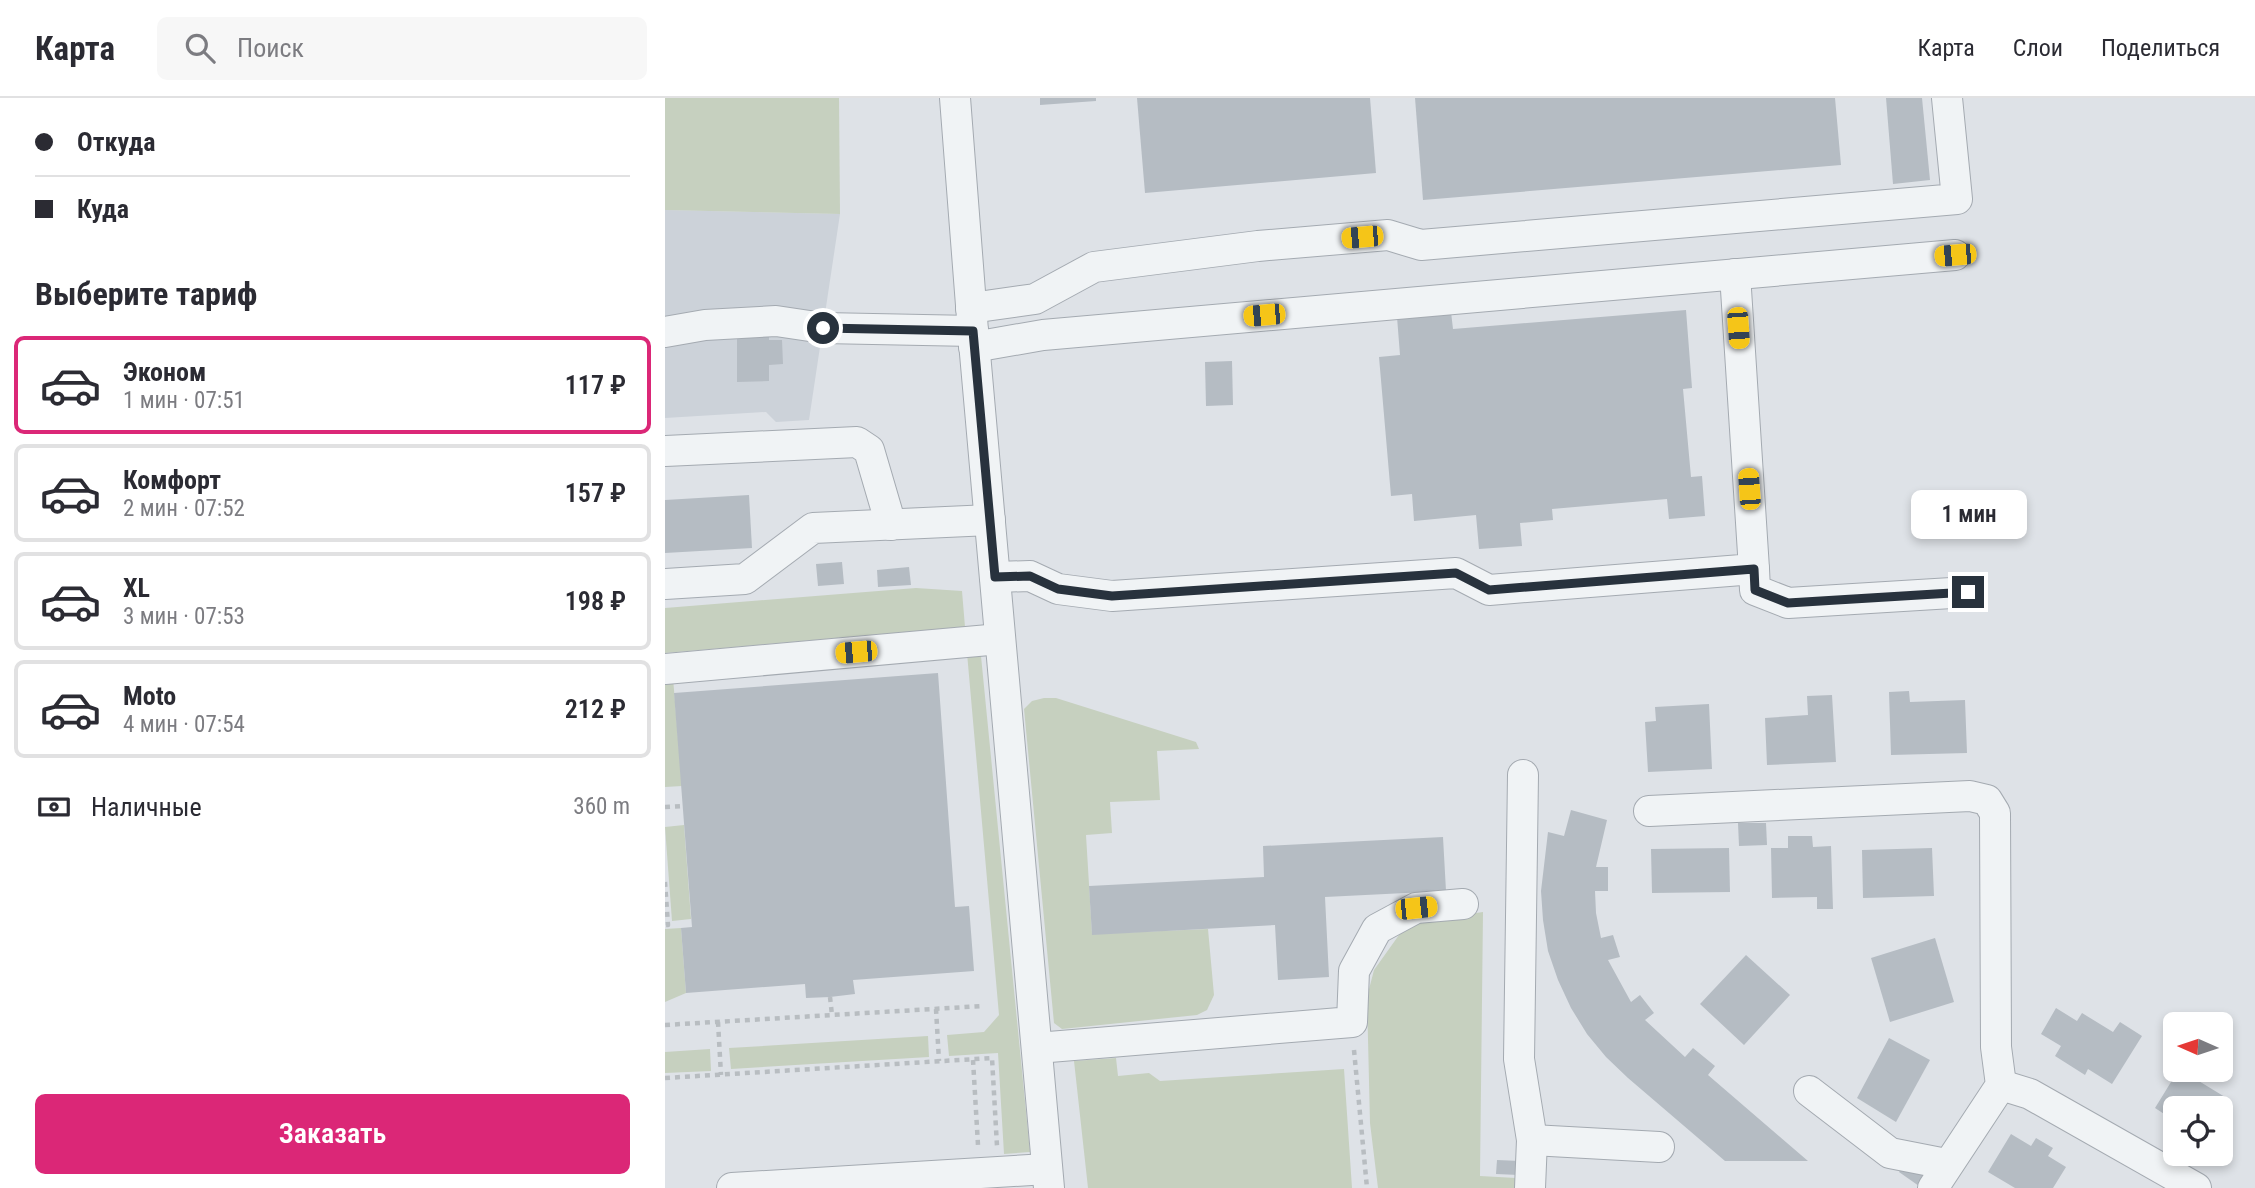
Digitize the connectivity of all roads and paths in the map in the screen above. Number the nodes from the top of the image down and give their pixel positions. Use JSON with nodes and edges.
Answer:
{"nodes":[{"id":1,"x":955,"y":98,"type":"edge"},
{"id":2,"x":1947,"y":98,"type":"edge"},
{"id":3,"x":1955,"y":255,"type":"dead end"},
{"id":4,"x":1735,"y":274,"type":"junction"},
{"id":5,"x":973,"y":328,"type":"junction"},
{"id":6,"x":665,"y":332,"type":"edge"},
{"id":7,"x":665,"y":451,"type":"edge"},
{"id":8,"x":990,"y":520,"type":"junction"},
{"id":9,"x":891,"y":525,"type":"junction"},
{"id":10,"x":1754,"y":569,"type":"junction"},
{"id":11,"x":995,"y":577,"type":"junction"},
{"id":12,"x":665,"y":584,"type":"edge"},
{"id":13,"x":1968,"y":592,"type":"dead end"},
{"id":14,"x":1000,"y":639,"type":"junction"},
{"id":15,"x":665,"y":669,"type":"edge"},
{"id":16,"x":1523,"y":775,"type":"dead end"},
{"id":17,"x":683,"y":806,"type":"dead end"},
{"id":18,"x":665,"y":807,"type":"edge"},
{"id":19,"x":1649,"y":811,"type":"dead end"},
{"id":20,"x":665,"y":882,"type":"edge"},
{"id":21,"x":1463,"y":904,"type":"dead end"},
{"id":22,"x":665,"y":925,"type":"edge"},
{"id":23,"x":830,"y":996,"type":"dead end"},
{"id":24,"x":983,"y":1006,"type":"dead end"},
{"id":25,"x":936,"y":1009,"type":"junction"},
{"id":26,"x":832,"y":1015,"type":"junction"},
{"id":27,"x":718,"y":1022,"type":"junction"},
{"id":28,"x":1352,"y":1022,"type":"junction"},
{"id":29,"x":665,"y":1025,"type":"edge"},
{"id":30,"x":1037,"y":1048,"type":"junction"},
{"id":31,"x":973,"y":1059,"type":"junction"},
{"id":32,"x":939,"y":1061,"type":"junction"},
{"id":33,"x":721,"y":1075,"type":"junction"},
{"id":34,"x":665,"y":1078,"type":"edge"},
{"id":35,"x":2001,"y":1085,"type":"junction"},
{"id":36,"x":1809,"y":1091,"type":"dead end"},
{"id":37,"x":1532,"y":1140,"type":"junction"},
{"id":38,"x":1660,"y":1147,"type":"dead end"},
{"id":39,"x":978,"y":1149,"type":"dead end"},
{"id":40,"x":999,"y":1171,"type":"junction"},
{"id":41,"x":1940,"y":1176,"type":"edge"},
{"id":42,"x":1048,"y":1178,"type":"edge"},
{"id":43,"x":732,"y":1188,"type":"edge"},
{"id":44,"x":1367,"y":1188,"type":"edge"},
{"id":45,"x":1530,"y":1188,"type":"edge"},
{"id":46,"x":2196,"y":1188,"type":"edge"}],
"edges":[{"from":1,"to":5,"type":"street"},
{"from":2,"to":5,"type":"street"},
{"from":3,"to":4,"type":"street"},
{"from":4,"to":5,"type":"street"},
{"from":4,"to":10,"type":"street"},
{"from":5,"to":6,"type":"street"},
{"from":5,"to":8,"type":"street"},
{"from":7,"to":9,"type":"street"},
{"from":8,"to":9,"type":"street"},
{"from":8,"to":11,"type":"street"},
{"from":9,"to":12,"type":"street"},
{"from":10,"to":11,"type":"street"},
{"from":10,"to":13,"type":"street"},
{"from":11,"to":14,"type":"street"},
{"from":14,"to":15,"type":"street"},
{"from":14,"to":30,"type":"street"},
{"from":16,"to":37,"type":"street"},
{"from":17,"to":18,"type":"path"},
{"from":19,"to":35,"type":"street"},
{"from":20,"to":22,"type":"path"},
{"from":21,"to":28,"type":"street"},
{"from":23,"to":26,"type":"path"},
{"from":24,"to":25,"type":"path"},
{"from":25,"to":26,"type":"path"},
{"from":25,"to":32,"type":"path"},
{"from":26,"to":27,"type":"path"},
{"from":27,"to":29,"type":"path"},
{"from":27,"to":33,"type":"path"},
{"from":28,"to":30,"type":"street"},
{"from":28,"to":44,"type":"path"},
{"from":30,"to":42,"type":"street"},
{"from":31,"to":32,"type":"path"},
{"from":31,"to":39,"type":"path"},
{"from":31,"to":40,"type":"path"},
{"from":32,"to":33,"type":"path"},
{"from":33,"to":34,"type":"path"},
{"from":35,"to":41,"type":"street"},
{"from":35,"to":46,"type":"street"},
{"from":36,"to":41,"type":"street"},
{"from":37,"to":38,"type":"street"},
{"from":37,"to":45,"type":"street"},
{"from":40,"to":42,"type":"street"},
{"from":40,"to":43,"type":"street"}]}
